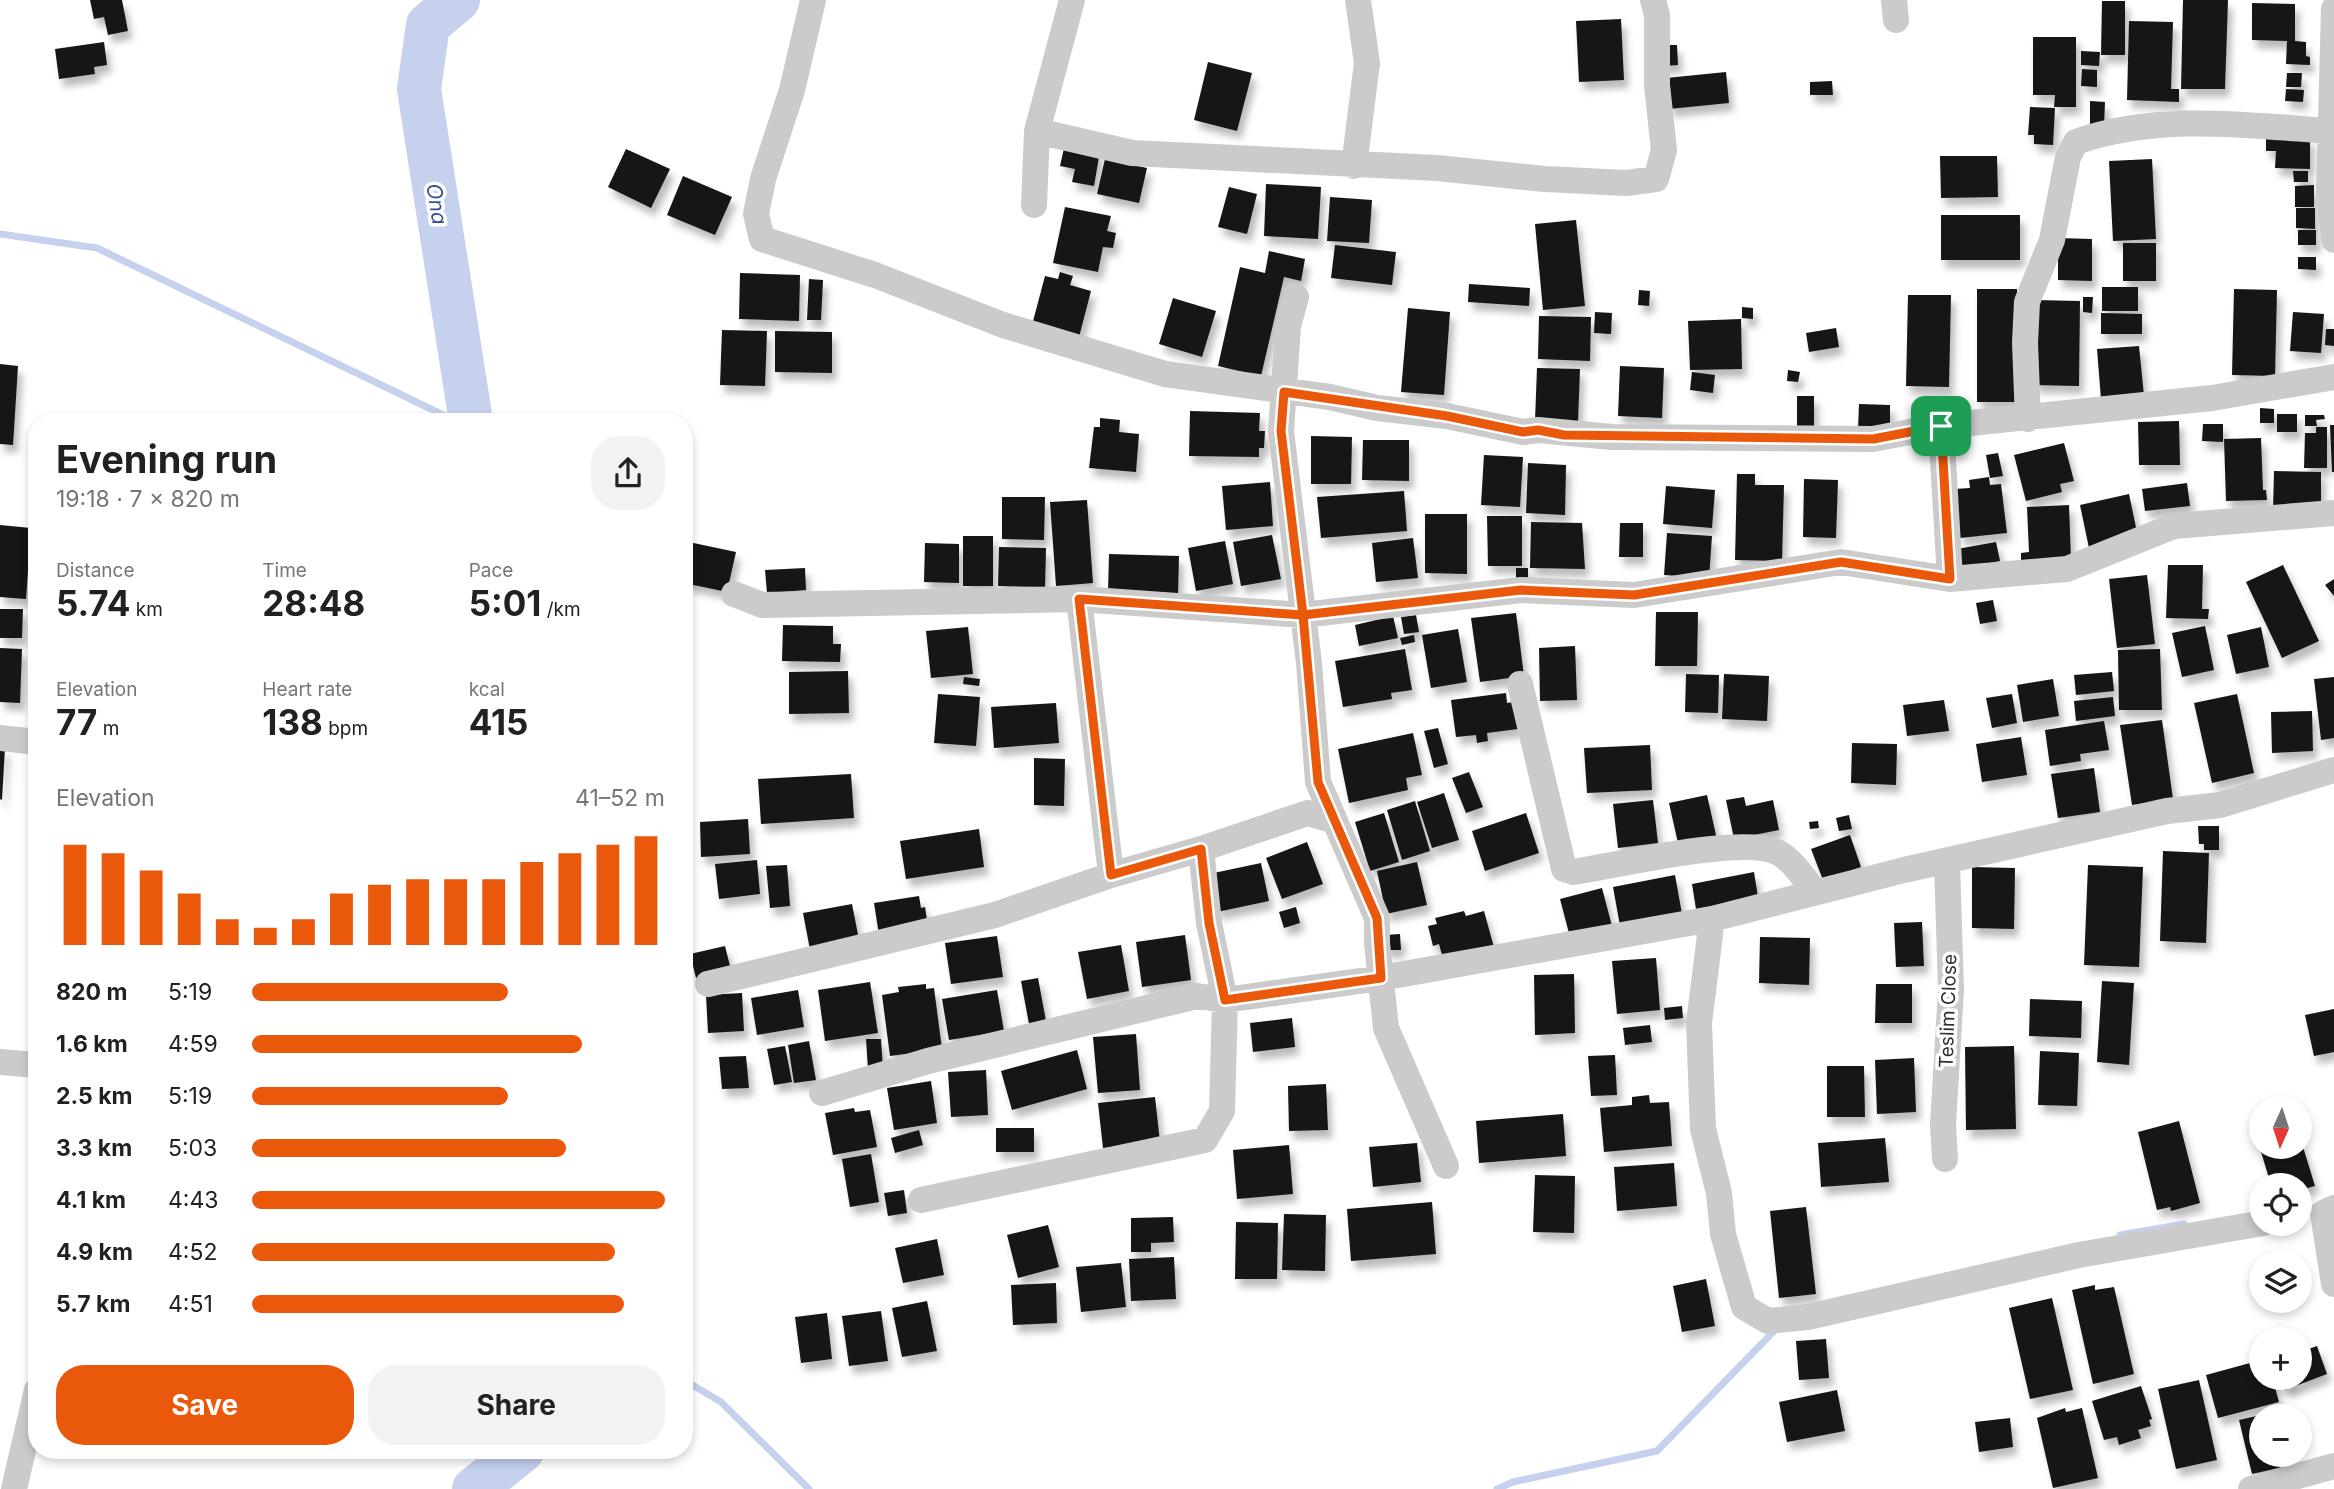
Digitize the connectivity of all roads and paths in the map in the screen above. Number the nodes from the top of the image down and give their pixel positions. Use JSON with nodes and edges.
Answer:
{"nodes":[{"id":1,"x":813,"y":0,"type":"edge"},
{"id":2,"x":1072,"y":0,"type":"edge"},
{"id":3,"x":1358,"y":0,"type":"edge"},
{"id":4,"x":1653,"y":0,"type":"edge"},
{"id":5,"x":2334,"y":9,"type":"edge"},
{"id":6,"x":1037,"y":131,"type":"junction"},
{"id":7,"x":2329,"y":131,"type":"junction"},
{"id":8,"x":1354,"y":166,"type":"junction"},
{"id":9,"x":1034,"y":205,"type":"dead end"},
{"id":10,"x":2334,"y":240,"type":"edge"},
{"id":11,"x":1296,"y":297,"type":"dead end"},
{"id":12,"x":2334,"y":377,"type":"edge"},
{"id":13,"x":1284,"y":392,"type":"junction"},
{"id":14,"x":2028,"y":419,"type":"junction"},
{"id":15,"x":1941,"y":426,"type":"junction"},
{"id":16,"x":2334,"y":513,"type":"edge"},
{"id":17,"x":1950,"y":579,"type":"junction"},
{"id":18,"x":734,"y":594,"type":"dead end"},
{"id":19,"x":1079,"y":599,"type":"junction"},
{"id":20,"x":1303,"y":615,"type":"junction"},
{"id":21,"x":1520,"y":684,"type":"dead end"},
{"id":22,"x":0,"y":738,"type":"edge"},
{"id":23,"x":28,"y":741,"type":"edge"},
{"id":24,"x":2334,"y":771,"type":"edge"},
{"id":25,"x":1332,"y":820,"type":"junction"},
{"id":26,"x":1201,"y":849,"type":"junction"},
{"id":27,"x":1947,"y":862,"type":"junction"},
{"id":28,"x":1111,"y":875,"type":"junction"},
{"id":29,"x":1815,"y":892,"type":"junction"},
{"id":30,"x":1712,"y":919,"type":"junction"},
{"id":31,"x":1381,"y":978,"type":"junction"},
{"id":32,"x":708,"y":984,"type":"dead end"},
{"id":33,"x":1225,"y":1000,"type":"junction"},
{"id":34,"x":0,"y":1062,"type":"edge"},
{"id":35,"x":28,"y":1064,"type":"edge"},
{"id":36,"x":822,"y":1093,"type":"dead end"},
{"id":37,"x":1945,"y":1160,"type":"dead end"},
{"id":38,"x":1446,"y":1166,"type":"dead end"},
{"id":39,"x":920,"y":1200,"type":"dead end"},
{"id":40,"x":2319,"y":1213,"type":"edge"},
{"id":41,"x":2249,"y":1225,"type":"edge"},
{"id":42,"x":2334,"y":1284,"type":"edge"},
{"id":43,"x":28,"y":1429,"type":"edge"},
{"id":44,"x":2334,"y":1466,"type":"edge"},
{"id":45,"x":14,"y":1489,"type":"edge"},
{"id":46,"x":2251,"y":1489,"type":"edge"}],
"edges":[{"from":1,"to":13,"type":"street"},
{"from":2,"to":6,"type":"street"},
{"from":3,"to":8,"type":"street"},
{"from":4,"to":8,"type":"street"},
{"from":5,"to":7,"type":"street"},
{"from":6,"to":8,"type":"street"},
{"from":6,"to":9,"type":"street"},
{"from":7,"to":10,"type":"street"},
{"from":7,"to":14,"type":"street"},
{"from":11,"to":13,"type":"street"},
{"from":12,"to":14,"type":"street"},
{"from":13,"to":15,"type":"street"},
{"from":13,"to":20,"type":"street"},
{"from":14,"to":15,"type":"street"},
{"from":15,"to":17,"type":"street"},
{"from":16,"to":17,"type":"street"},
{"from":17,"to":20,"type":"street"},
{"from":18,"to":19,"type":"street"},
{"from":19,"to":20,"type":"street"},
{"from":19,"to":28,"type":"street"},
{"from":20,"to":25,"type":"street"},
{"from":21,"to":29,"type":"street"},
{"from":22,"to":23,"type":"street"},
{"from":24,"to":27,"type":"street"},
{"from":25,"to":26,"type":"street"},
{"from":25,"to":31,"type":"street"},
{"from":26,"to":28,"type":"street"},
{"from":26,"to":33,"type":"street"},
{"from":27,"to":29,"type":"street"},
{"from":27,"to":37,"type":"street","name":"Teslim Close"},
{"from":28,"to":32,"type":"street"},
{"from":29,"to":30,"type":"street"},
{"from":30,"to":31,"type":"street"},
{"from":30,"to":41,"type":"street"},
{"from":31,"to":33,"type":"street"},
{"from":31,"to":38,"type":"street"},
{"from":33,"to":36,"type":"street"},
{"from":33,"to":39,"type":"street"},
{"from":34,"to":35,"type":"street"},
{"from":40,"to":42,"type":"street"},
{"from":43,"to":45,"type":"street"},
{"from":44,"to":46,"type":"street"}]}
